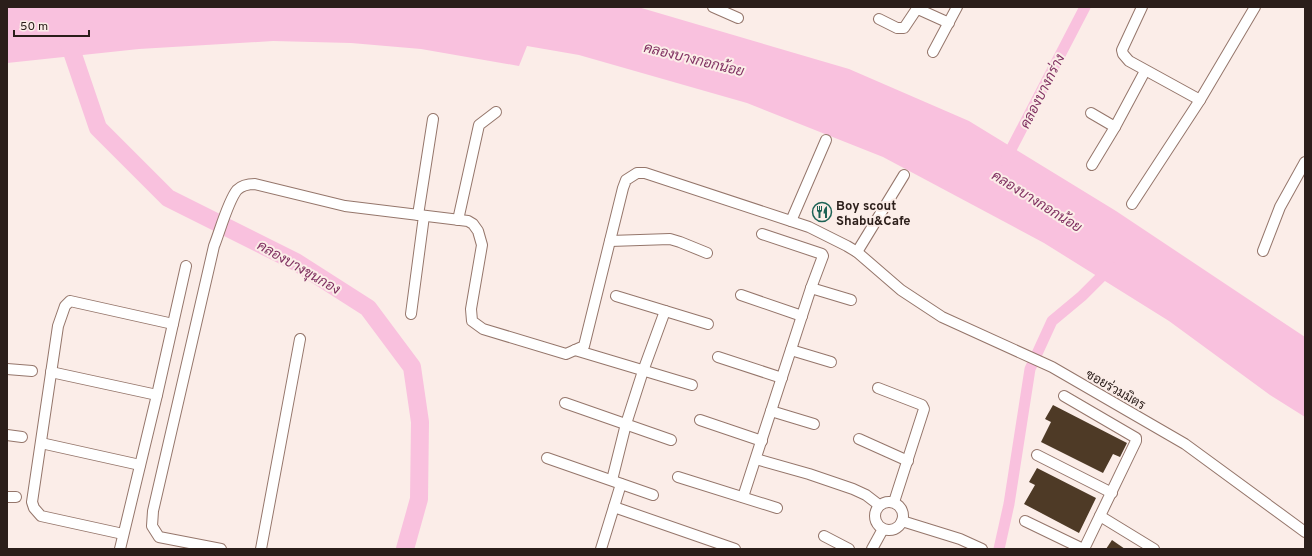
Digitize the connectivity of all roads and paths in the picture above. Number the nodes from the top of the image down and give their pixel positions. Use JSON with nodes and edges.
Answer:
{"nodes":[{"id":1,"x":713,"y":7,"type":"edge"},
{"id":2,"x":957,"y":7,"type":"edge"},
{"id":3,"x":1142,"y":7,"type":"edge"},
{"id":4,"x":1255,"y":7,"type":"edge"},
{"id":5,"x":738,"y":18,"type":"dead end"},
{"id":6,"x":879,"y":19,"type":"dead end"},
{"id":7,"x":949,"y":23,"type":"junction"},
{"id":8,"x":933,"y":52,"type":"dead end"},
{"id":9,"x":1145,"y":70,"type":"junction"},
{"id":10,"x":1200,"y":100,"type":"junction"},
{"id":11,"x":496,"y":112,"type":"dead end"},
{"id":12,"x":1091,"y":113,"type":"dead end"},
{"id":13,"x":433,"y":119,"type":"dead end"},
{"id":14,"x":1115,"y":127,"type":"junction"},
{"id":15,"x":826,"y":140,"type":"dead end"},
{"id":16,"x":1305,"y":162,"type":"edge"},
{"id":17,"x":1092,"y":165,"type":"dead end"},
{"id":18,"x":904,"y":175,"type":"dead end"},
{"id":19,"x":1132,"y":204,"type":"dead end"},
{"id":20,"x":421,"y":215,"type":"junction"},
{"id":21,"x":458,"y":220,"type":"junction"},
{"id":22,"x":791,"y":221,"type":"junction"},
{"id":23,"x":762,"y":234,"type":"dead end"},
{"id":24,"x":610,"y":241,"type":"junction"},
{"id":25,"x":1263,"y":251,"type":"dead end"},
{"id":26,"x":857,"y":252,"type":"junction"},
{"id":27,"x":707,"y":253,"type":"dead end"},
{"id":28,"x":186,"y":266,"type":"dead end"},
{"id":29,"x":811,"y":288,"type":"junction"},
{"id":30,"x":741,"y":295,"type":"dead end"},
{"id":31,"x":616,"y":296,"type":"dead end"},
{"id":32,"x":851,"y":300,"type":"dead end"},
{"id":33,"x":665,"y":311,"type":"junction"},
{"id":34,"x":411,"y":314,"type":"dead end"},
{"id":35,"x":802,"y":316,"type":"junction"},
{"id":36,"x":173,"y":324,"type":"junction"},
{"id":37,"x":708,"y":324,"type":"dead end"},
{"id":38,"x":300,"y":339,"type":"dead end"},
{"id":39,"x":575,"y":350,"type":"junction"},
{"id":40,"x":791,"y":350,"type":"junction"},
{"id":41,"x":718,"y":357,"type":"dead end"},
{"id":42,"x":831,"y":362,"type":"dead end"},
{"id":43,"x":7,"y":369,"type":"edge"},
{"id":44,"x":32,"y":371,"type":"dead end"},
{"id":45,"x":643,"y":371,"type":"junction"},
{"id":46,"x":51,"y":372,"type":"junction"},
{"id":47,"x":782,"y":378,"type":"junction"},
{"id":48,"x":692,"y":385,"type":"dead end"},
{"id":49,"x":878,"y":388,"type":"dead end"},
{"id":50,"x":157,"y":395,"type":"junction"},
{"id":51,"x":1064,"y":396,"type":"dead end"},
{"id":52,"x":565,"y":403,"type":"dead end"},
{"id":53,"x":771,"y":411,"type":"junction"},
{"id":54,"x":700,"y":420,"type":"dead end"},
{"id":55,"x":626,"y":424,"type":"junction"},
{"id":56,"x":814,"y":424,"type":"dead end"},
{"id":57,"x":7,"y":435,"type":"edge"},
{"id":58,"x":22,"y":436,"type":"dead end"},
{"id":59,"x":859,"y":439,"type":"dead end"},
{"id":60,"x":671,"y":440,"type":"dead end"},
{"id":61,"x":762,"y":440,"type":"junction"},
{"id":62,"x":41,"y":443,"type":"junction"},
{"id":63,"x":1037,"y":455,"type":"dead end"},
{"id":64,"x":547,"y":458,"type":"dead end"},
{"id":65,"x":756,"y":459,"type":"junction"},
{"id":66,"x":908,"y":461,"type":"junction"},
{"id":67,"x":140,"y":465,"type":"junction"},
{"id":68,"x":678,"y":477,"type":"dead end"},
{"id":69,"x":616,"y":482,"type":"junction"},
{"id":70,"x":1112,"y":493,"type":"junction"},
{"id":71,"x":652,"y":495,"type":"dead end"},
{"id":72,"x":743,"y":498,"type":"junction"},
{"id":73,"x":894,"y":502,"type":"junction"},
{"id":74,"x":879,"y":505,"type":"junction"},
{"id":75,"x":614,"y":507,"type":"junction"},
{"id":76,"x":777,"y":508,"type":"dead end"},
{"id":77,"x":1100,"y":516,"type":"junction"},
{"id":78,"x":902,"y":521,"type":"junction"},
{"id":79,"x":1025,"y":521,"type":"dead end"},
{"id":80,"x":883,"y":529,"type":"junction"},
{"id":81,"x":1305,"y":532,"type":"edge"},
{"id":82,"x":824,"y":536,"type":"dead end"},
{"id":83,"x":122,"y":541,"type":"edge"},
{"id":84,"x":980,"y":548,"type":"edge"},
{"id":85,"x":221,"y":549,"type":"edge"},
{"id":86,"x":261,"y":549,"type":"edge"},
{"id":87,"x":601,"y":549,"type":"edge"},
{"id":88,"x":734,"y":549,"type":"edge"},
{"id":89,"x":849,"y":549,"type":"edge"},
{"id":90,"x":872,"y":549,"type":"edge"},
{"id":91,"x":1083,"y":549,"type":"edge"},
{"id":92,"x":1154,"y":549,"type":"edge"}],
"edges":[{"from":1,"to":5,"type":"street"},
{"from":2,"to":7,"type":"street"},
{"from":3,"to":9,"type":"street"},
{"from":4,"to":10,"type":"street"},
{"from":6,"to":7,"type":"street"},
{"from":7,"to":8,"type":"street"},
{"from":9,"to":10,"type":"street"},
{"from":9,"to":14,"type":"street"},
{"from":10,"to":19,"type":"street"},
{"from":11,"to":21,"type":"street"},
{"from":12,"to":14,"type":"street"},
{"from":13,"to":20,"type":"street"},
{"from":14,"to":17,"type":"street"},
{"from":15,"to":22,"type":"street"},
{"from":16,"to":25,"type":"street"},
{"from":18,"to":26,"type":"street"},
{"from":20,"to":21,"type":"street"},
{"from":20,"to":34,"type":"street"},
{"from":20,"to":85,"type":"street"},
{"from":21,"to":39,"type":"street"},
{"from":22,"to":24,"type":"street","name":"ซอยร่วมมิตร"},
{"from":22,"to":26,"type":"street","name":"ซอยร่วมมิตร"},
{"from":23,"to":29,"type":"street"},
{"from":24,"to":27,"type":"street"},
{"from":24,"to":39,"type":"street","name":"ซอยร่วมมิตร"},
{"from":26,"to":81,"type":"street","name":"ซอยร่วมมิตร"},
{"from":28,"to":36,"type":"street"},
{"from":29,"to":32,"type":"street"},
{"from":29,"to":35,"type":"street"},
{"from":30,"to":35,"type":"street"},
{"from":31,"to":33,"type":"street"},
{"from":33,"to":37,"type":"street"},
{"from":33,"to":45,"type":"street"},
{"from":35,"to":40,"type":"street"},
{"from":36,"to":46,"type":"street"},
{"from":36,"to":50,"type":"street"},
{"from":38,"to":86,"type":"street"},
{"from":39,"to":45,"type":"street"},
{"from":40,"to":42,"type":"street"},
{"from":40,"to":47,"type":"street"},
{"from":41,"to":47,"type":"street"},
{"from":43,"to":44,"type":"street"},
{"from":45,"to":48,"type":"street"},
{"from":45,"to":55,"type":"street"},
{"from":46,"to":50,"type":"street"},
{"from":46,"to":62,"type":"street"},
{"from":47,"to":53,"type":"street"},
{"from":49,"to":66,"type":"street"},
{"from":50,"to":67,"type":"street"},
{"from":51,"to":70,"type":"street"},
{"from":52,"to":55,"type":"street"},
{"from":53,"to":56,"type":"street"},
{"from":53,"to":61,"type":"street"},
{"from":54,"to":61,"type":"street"},
{"from":55,"to":60,"type":"street"},
{"from":55,"to":69,"type":"street"},
{"from":57,"to":58,"type":"street"},
{"from":59,"to":66,"type":"street"},
{"from":61,"to":65,"type":"street"},
{"from":62,"to":67,"type":"street"},
{"from":62,"to":83,"type":"street"},
{"from":63,"to":70,"type":"street"},
{"from":64,"to":69,"type":"street"},
{"from":65,"to":72,"type":"street"},
{"from":65,"to":74,"type":"street"},
{"from":66,"to":73,"type":"street"},
{"from":67,"to":83,"type":"street"},
{"from":68,"to":72,"type":"street"},
{"from":69,"to":71,"type":"street"},
{"from":69,"to":75,"type":"street"},
{"from":70,"to":77,"type":"street"},
{"from":72,"to":76,"type":"street"},
{"from":73,"to":74,"type":"street"},
{"from":73,"to":78,"type":"street"},
{"from":74,"to":80,"type":"street"},
{"from":75,"to":87,"type":"street"},
{"from":75,"to":88,"type":"street"},
{"from":77,"to":91,"type":"street"},
{"from":77,"to":92,"type":"street"},
{"from":78,"to":80,"type":"street"},
{"from":78,"to":84,"type":"street"},
{"from":79,"to":91,"type":"street"},
{"from":80,"to":90,"type":"street"},
{"from":82,"to":89,"type":"street"}]}
